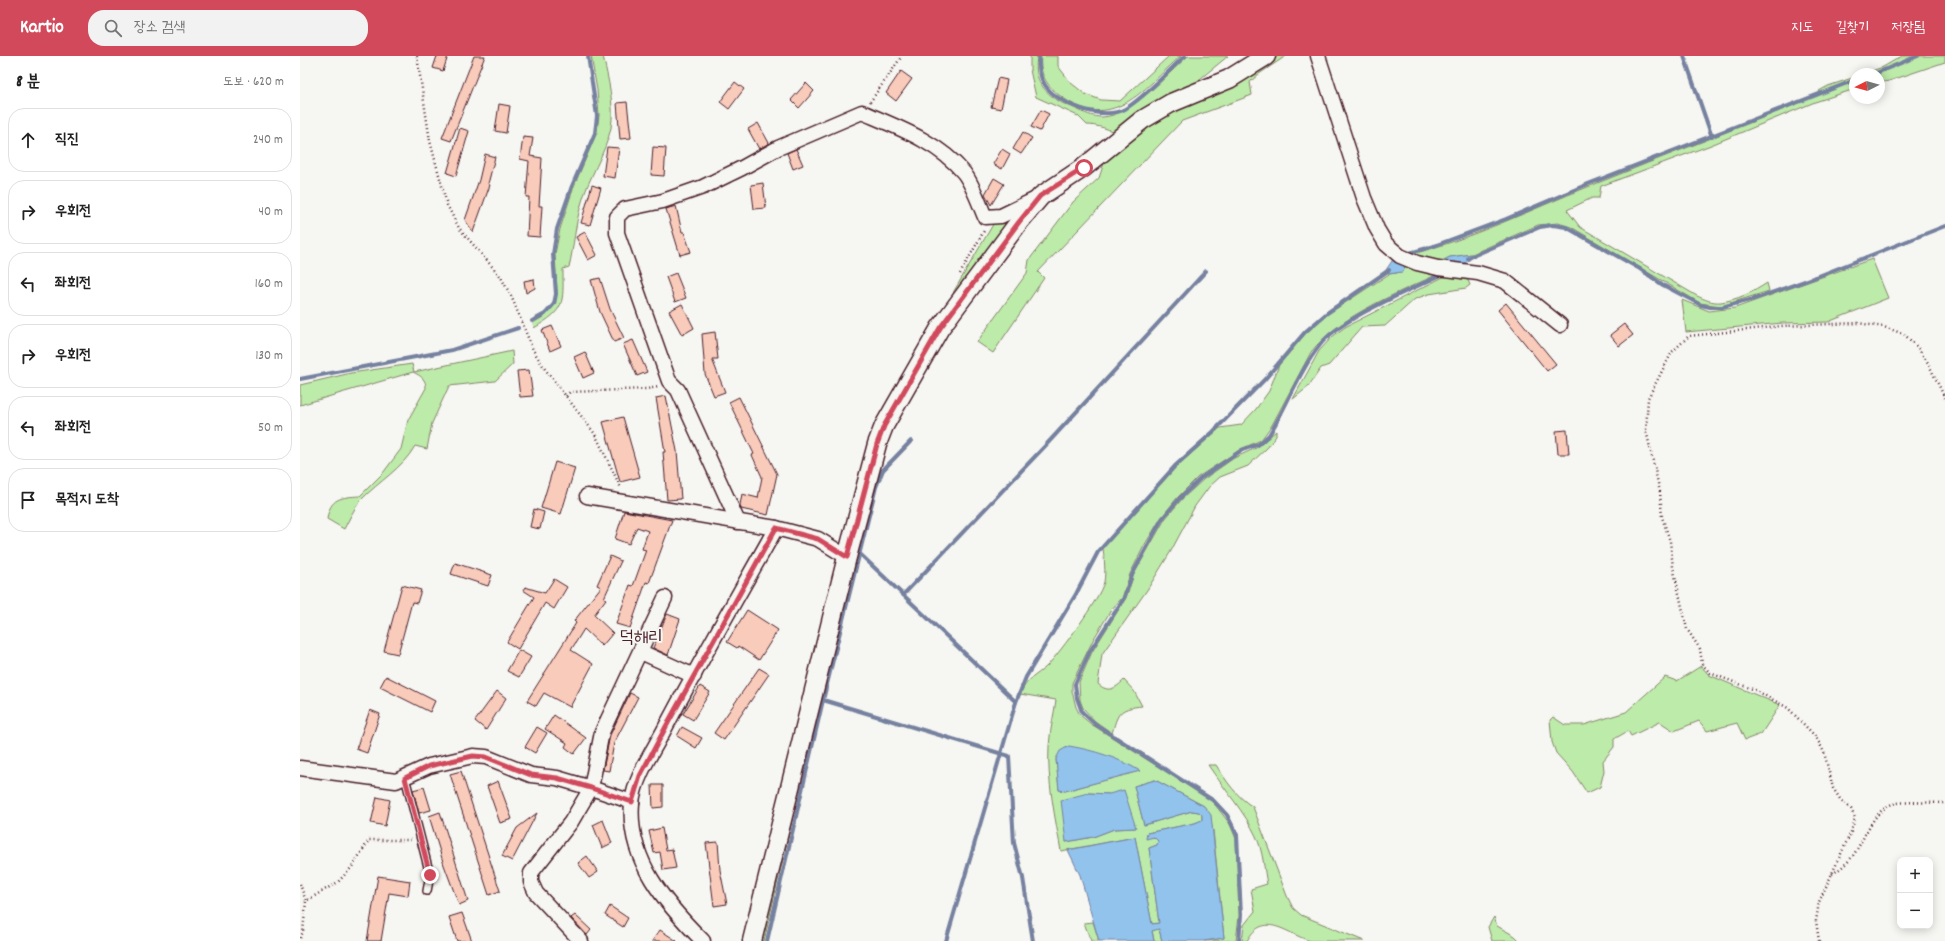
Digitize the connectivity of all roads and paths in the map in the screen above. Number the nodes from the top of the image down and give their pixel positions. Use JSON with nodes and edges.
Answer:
{"nodes":[{"id":1,"x":417,"y":56,"type":"edge"},
{"id":2,"x":902,"y":56,"type":"edge"},
{"id":3,"x":1266,"y":56,"type":"edge"},
{"id":4,"x":1318,"y":56,"type":"edge"},
{"id":5,"x":862,"y":112,"type":"junction"},
{"id":6,"x":1040,"y":196,"type":"junction"},
{"id":7,"x":1560,"y":324,"type":"dead end"},
{"id":8,"x":673,"y":385,"type":"junction"},
{"id":9,"x":566,"y":396,"type":"junction"},
{"id":10,"x":1945,"y":398,"type":"edge"},
{"id":11,"x":587,"y":496,"type":"dead end"},
{"id":12,"x":630,"y":504,"type":"junction"},
{"id":13,"x":738,"y":522,"type":"junction"},
{"id":14,"x":776,"y":528,"type":"junction"},
{"id":15,"x":847,"y":557,"type":"junction"},
{"id":16,"x":665,"y":598,"type":"dead end"},
{"id":17,"x":641,"y":652,"type":"junction"},
{"id":18,"x":694,"y":676,"type":"junction"},
{"id":19,"x":300,"y":768,"type":"edge"},
{"id":20,"x":405,"y":778,"type":"junction"},
{"id":21,"x":591,"y":788,"type":"junction"},
{"id":22,"x":632,"y":802,"type":"junction"},
{"id":23,"x":1945,"y":803,"type":"edge"},
{"id":24,"x":421,"y":839,"type":"junction"},
{"id":25,"x":1831,"y":874,"type":"junction"},
{"id":26,"x":300,"y":884,"type":"edge"},
{"id":27,"x":426,"y":891,"type":"dead end"},
{"id":28,"x":306,"y":901,"type":"junction"},
{"id":29,"x":300,"y":938,"type":"edge"},
{"id":30,"x":581,"y":941,"type":"edge"},
{"id":31,"x":703,"y":941,"type":"edge"},
{"id":32,"x":752,"y":941,"type":"edge"},
{"id":33,"x":1819,"y":941,"type":"edge"}],
"edges":[{"from":1,"to":9,"type":"path"},
{"from":2,"to":5,"type":"path"},
{"from":3,"to":6,"type":"street"},
{"from":4,"to":7,"type":"street"},
{"from":5,"to":6,"type":"street"},
{"from":5,"to":8,"type":"street"},
{"from":6,"to":15,"type":"street"},
{"from":8,"to":9,"type":"path"},
{"from":8,"to":13,"type":"street"},
{"from":9,"to":12,"type":"path"},
{"from":10,"to":25,"type":"path"},
{"from":11,"to":12,"type":"street"},
{"from":12,"to":13,"type":"street"},
{"from":13,"to":14,"type":"street"},
{"from":14,"to":15,"type":"street"},
{"from":14,"to":18,"type":"street"},
{"from":15,"to":32,"type":"street"},
{"from":16,"to":17,"type":"street"},
{"from":17,"to":18,"type":"street"},
{"from":17,"to":21,"type":"street"},
{"from":18,"to":22,"type":"street"},
{"from":19,"to":20,"type":"street"},
{"from":20,"to":21,"type":"street"},
{"from":20,"to":24,"type":"lane"},
{"from":21,"to":22,"type":"street"},
{"from":21,"to":30,"type":"street"},
{"from":22,"to":31,"type":"street"},
{"from":23,"to":25,"type":"path"},
{"from":24,"to":27,"type":"lane"},
{"from":24,"to":28,"type":"path"},
{"from":25,"to":33,"type":"path"},
{"from":26,"to":28,"type":"path"},
{"from":28,"to":29,"type":"path"}]}
